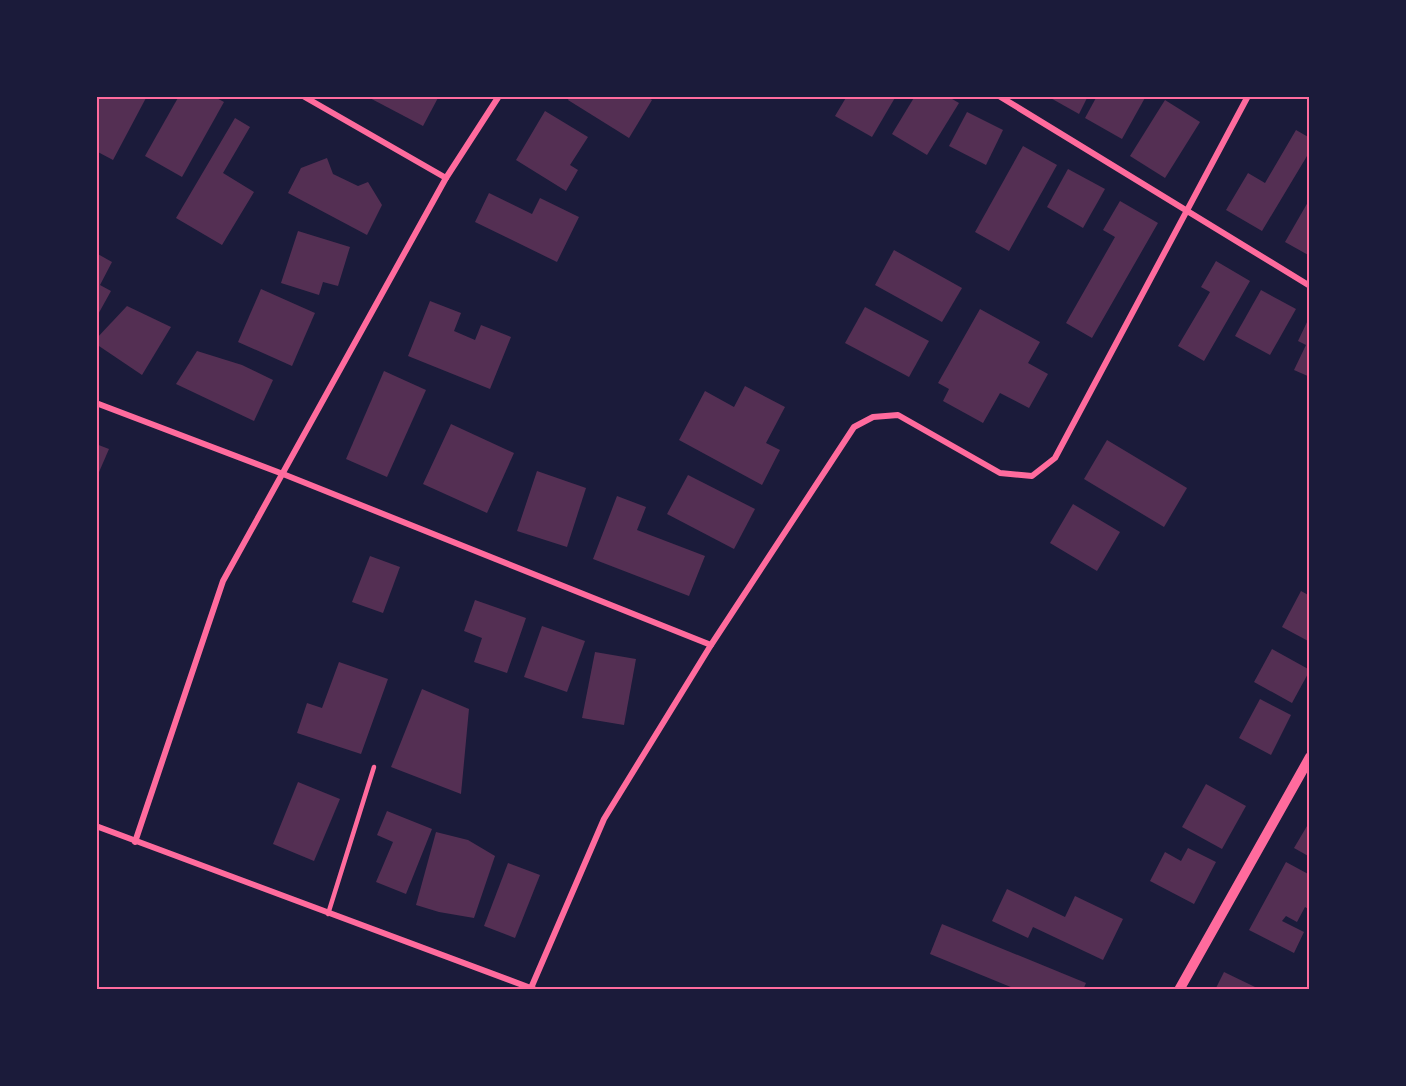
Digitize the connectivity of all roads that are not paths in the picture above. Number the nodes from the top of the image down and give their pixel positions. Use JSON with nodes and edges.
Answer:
{"nodes":[{"id":1,"x":303,"y":96,"type":"edge"},
{"id":2,"x":499,"y":96,"type":"edge"},
{"id":3,"x":999,"y":96,"type":"edge"},
{"id":4,"x":1248,"y":96,"type":"edge"},
{"id":5,"x":446,"y":178,"type":"junction"},
{"id":6,"x":1186,"y":209,"type":"junction"},
{"id":7,"x":1310,"y":286,"type":"edge"},
{"id":8,"x":96,"y":403,"type":"edge"},
{"id":9,"x":283,"y":474,"type":"junction"},
{"id":10,"x":711,"y":645,"type":"junction"},
{"id":11,"x":1310,"y":758,"type":"edge"},
{"id":12,"x":374,"y":767,"type":"dead end"},
{"id":13,"x":96,"y":826,"type":"edge"},
{"id":14,"x":135,"y":842,"type":"junction"},
{"id":15,"x":328,"y":914,"type":"junction"},
{"id":16,"x":534,"y":989,"type":"edge"},
{"id":17,"x":1179,"y":990,"type":"edge"}],
"edges":[{"from":1,"to":5,"type":"street"},
{"from":2,"to":5,"type":"street"},
{"from":3,"to":6,"type":"street"},
{"from":4,"to":6,"type":"street"},
{"from":5,"to":9,"type":"street"},
{"from":6,"to":7,"type":"street"},
{"from":6,"to":10,"type":"street"},
{"from":8,"to":9,"type":"street"},
{"from":9,"to":10,"type":"street"},
{"from":9,"to":14,"type":"street"},
{"from":10,"to":16,"type":"street"},
{"from":11,"to":17,"type":"street"},
{"from":12,"to":15,"type":"lane"},
{"from":13,"to":14,"type":"street"},
{"from":14,"to":15,"type":"street"},
{"from":15,"to":16,"type":"street"}]}
